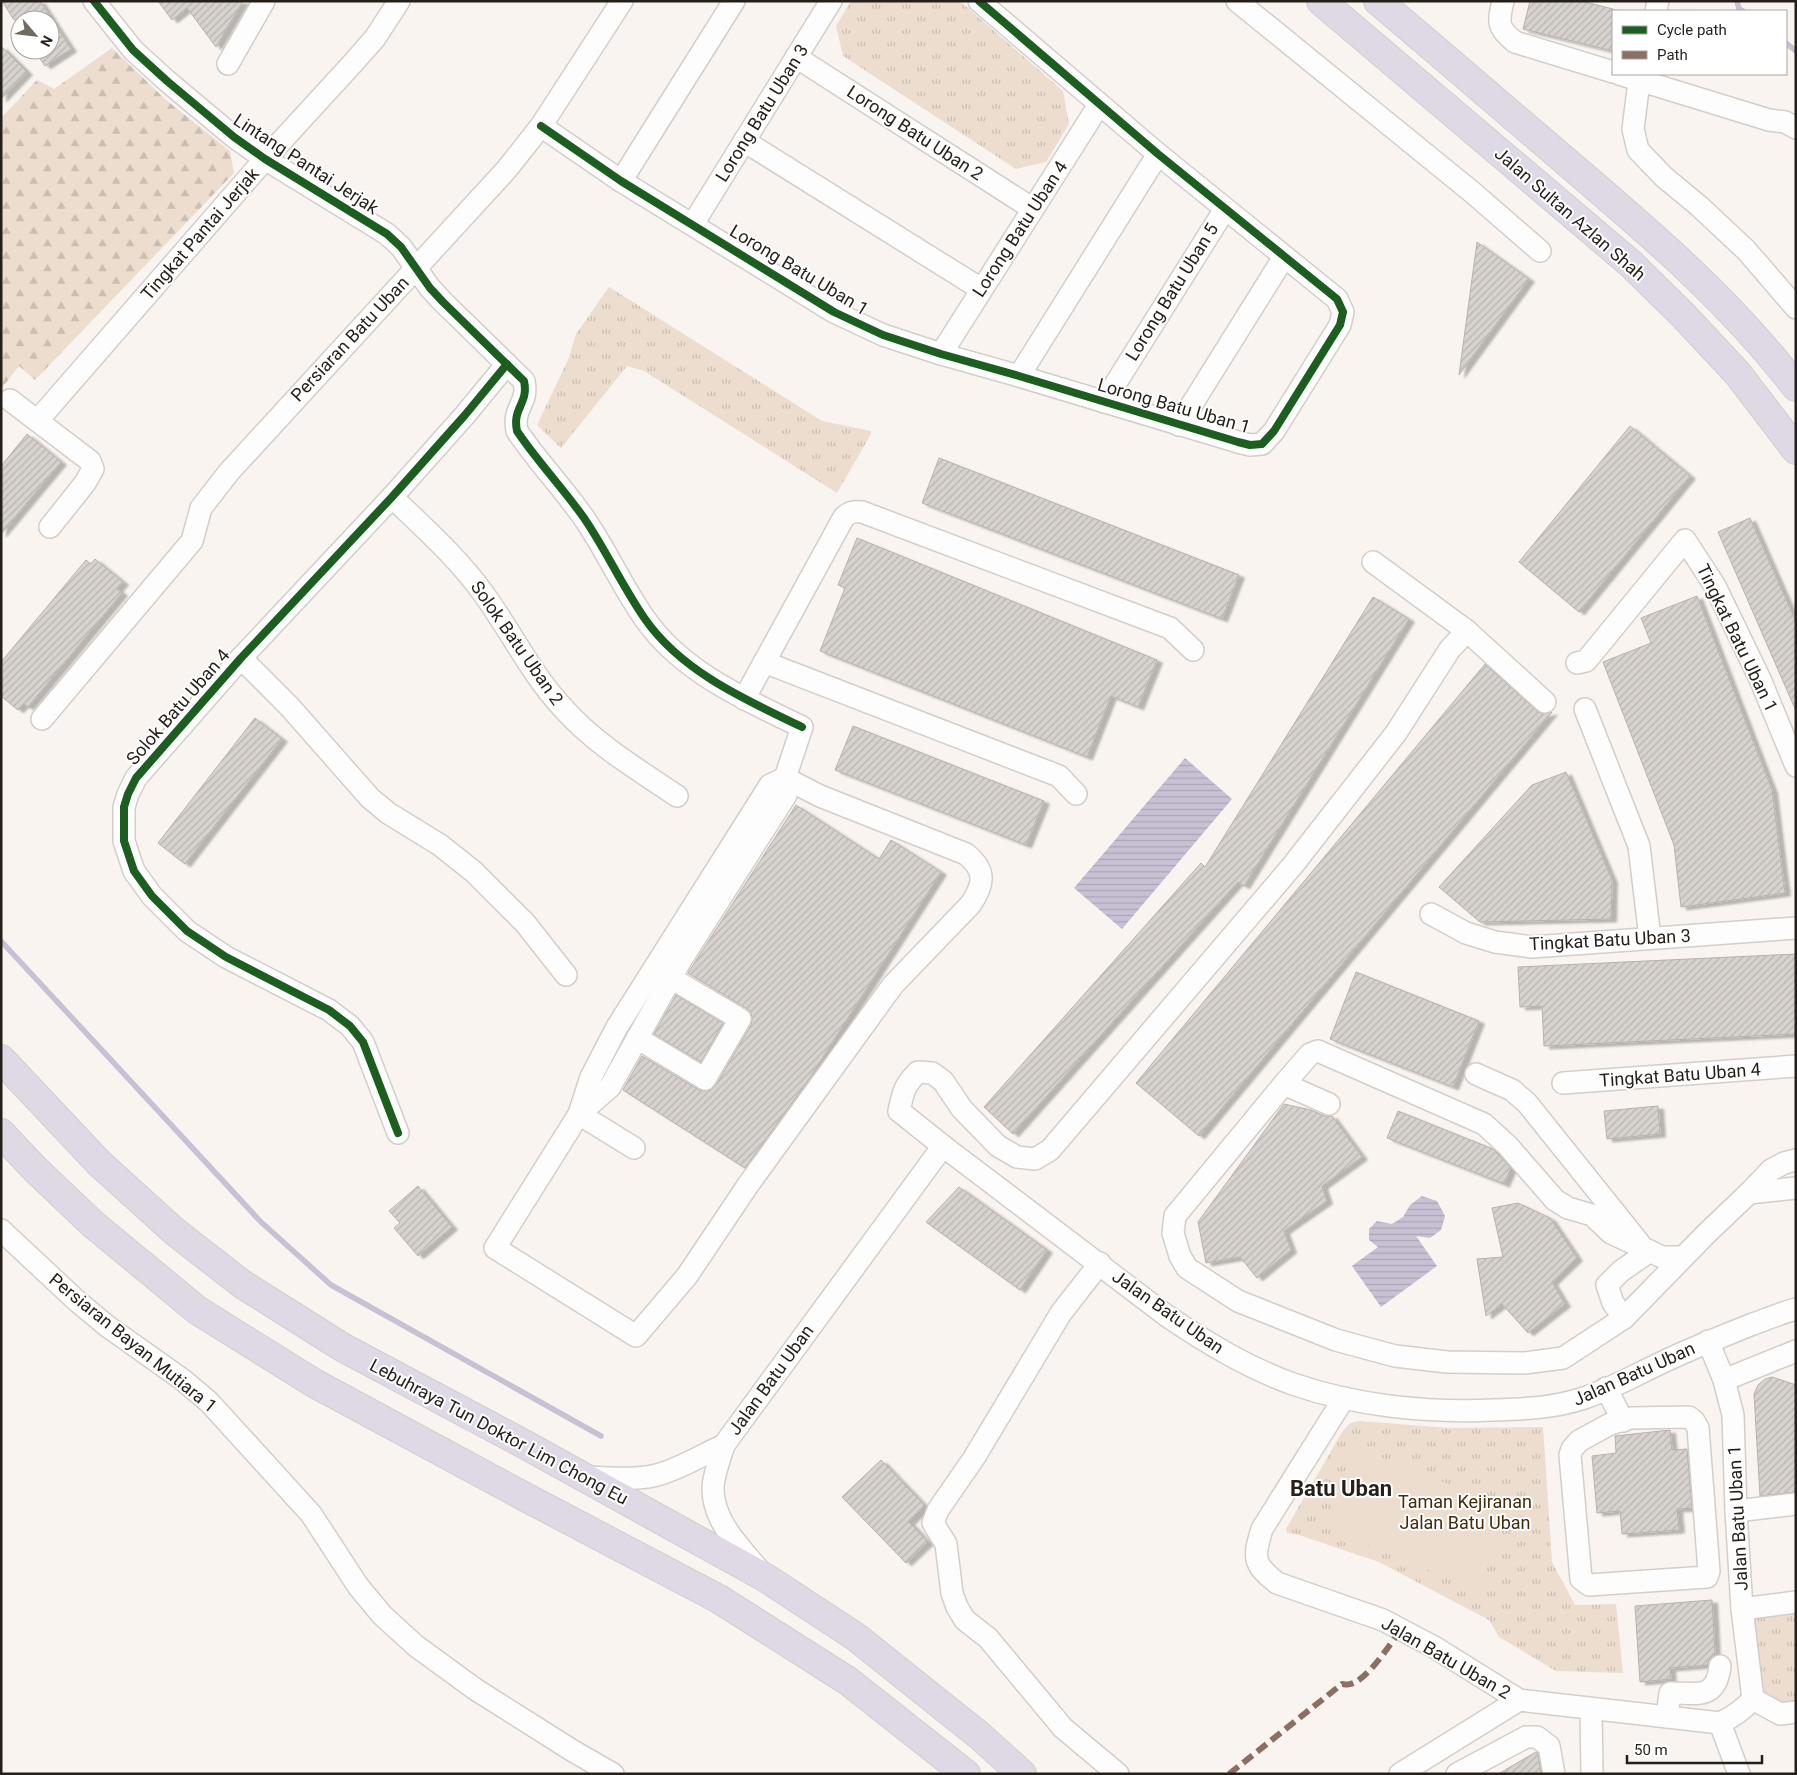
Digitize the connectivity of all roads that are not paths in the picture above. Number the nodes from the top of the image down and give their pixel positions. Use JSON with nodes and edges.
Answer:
{"nodes":[{"id":1,"x":94,"y":1,"type":"edge"},
{"id":2,"x":264,"y":1,"type":"edge"},
{"id":3,"x":399,"y":1,"type":"edge"},
{"id":4,"x":622,"y":1,"type":"edge"},
{"id":5,"x":734,"y":1,"type":"edge"},
{"id":6,"x":831,"y":1,"type":"edge"},
{"id":7,"x":979,"y":1,"type":"edge"},
{"id":8,"x":1237,"y":1,"type":"edge"},
{"id":9,"x":1321,"y":1,"type":"edge"},
{"id":10,"x":1378,"y":1,"type":"edge"},
{"id":11,"x":1503,"y":1,"type":"edge"},
{"id":12,"x":796,"y":57,"type":"junction"},
{"id":13,"x":228,"y":64,"type":"dead end"},
{"id":14,"x":1612,"y":72,"type":"edge"},
{"id":15,"x":1633,"y":75,"type":"edge"},
{"id":16,"x":1099,"y":105,"type":"junction"},
{"id":17,"x":541,"y":126,"type":"junction"},
{"id":18,"x":1796,"y":128,"type":"edge"},
{"id":19,"x":744,"y":141,"type":"junction"},
{"id":20,"x":1158,"y":154,"type":"junction"},
{"id":21,"x":265,"y":159,"type":"junction"},
{"id":22,"x":621,"y":181,"type":"junction"},
{"id":23,"x":1033,"y":209,"type":"junction"},
{"id":24,"x":1225,"y":209,"type":"junction"},
{"id":25,"x":693,"y":224,"type":"junction"},
{"id":26,"x":1540,"y":251,"type":"dead end"},
{"id":27,"x":1284,"y":257,"type":"junction"},
{"id":28,"x":416,"y":268,"type":"junction"},
{"id":29,"x":981,"y":289,"type":"junction"},
{"id":30,"x":1796,"y":308,"type":"edge"},
{"id":31,"x":941,"y":354,"type":"junction"},
{"id":32,"x":507,"y":364,"type":"junction"},
{"id":33,"x":1019,"y":376,"type":"junction"},
{"id":34,"x":1796,"y":387,"type":"edge"},
{"id":35,"x":10,"y":400,"type":"dead end"},
{"id":36,"x":1104,"y":402,"type":"junction"},
{"id":37,"x":38,"y":420,"type":"junction"},
{"id":38,"x":1180,"y":425,"type":"junction"},
{"id":39,"x":1796,"y":450,"type":"edge"},
{"id":40,"x":392,"y":497,"type":"junction"},
{"id":41,"x":50,"y":527,"type":"dead end"},
{"id":42,"x":1373,"y":562,"type":"dead end"},
{"id":43,"x":1467,"y":631,"type":"junction"},
{"id":44,"x":1193,"y":650,"type":"dead end"},
{"id":45,"x":241,"y":658,"type":"junction"},
{"id":46,"x":764,"y":662,"type":"junction"},
{"id":47,"x":1578,"y":663,"type":"dead end"},
{"id":48,"x":744,"y":699,"type":"junction"},
{"id":49,"x":1545,"y":702,"type":"dead end"},
{"id":50,"x":1585,"y":709,"type":"dead end"},
{"id":51,"x":42,"y":719,"type":"dead end"},
{"id":52,"x":1796,"y":766,"type":"edge"},
{"id":53,"x":785,"y":778,"type":"junction"},
{"id":54,"x":1076,"y":794,"type":"dead end"},
{"id":55,"x":677,"y":796,"type":"dead end"},
{"id":56,"x":1431,"y":914,"type":"dead end"},
{"id":57,"x":1796,"y":928,"type":"edge"},
{"id":58,"x":1650,"y":938,"type":"junction"},
{"id":59,"x":566,"y":975,"type":"dead end"},
{"id":60,"x":671,"y":978,"type":"junction"},
{"id":61,"x":637,"y":1038,"type":"junction"},
{"id":62,"x":1,"y":1059,"type":"edge"},
{"id":63,"x":1796,"y":1066,"type":"edge"},
{"id":64,"x":1476,"y":1074,"type":"dead end"},
{"id":65,"x":1564,"y":1083,"type":"dead end"},
{"id":66,"x":1284,"y":1084,"type":"junction"},
{"id":67,"x":1329,"y":1104,"type":"dead end"},
{"id":68,"x":579,"y":1114,"type":"junction"},
{"id":69,"x":1,"y":1133,"type":"edge"},
{"id":70,"x":398,"y":1133,"type":"dead end"},
{"id":71,"x":943,"y":1146,"type":"junction"},
{"id":72,"x":634,"y":1148,"type":"dead end"},
{"id":73,"x":1796,"y":1160,"type":"edge"},
{"id":74,"x":1796,"y":1188,"type":"edge"},
{"id":75,"x":1749,"y":1194,"type":"junction"},
{"id":76,"x":1,"y":1230,"type":"edge"},
{"id":77,"x":1647,"y":1249,"type":"junction"},
{"id":78,"x":1683,"y":1256,"type":"junction"},
{"id":79,"x":1100,"y":1263,"type":"junction"},
{"id":80,"x":1796,"y":1309,"type":"edge"},
{"id":81,"x":1624,"y":1318,"type":"junction"},
{"id":82,"x":1708,"y":1341,"type":"junction"},
{"id":83,"x":1796,"y":1351,"type":"edge"},
{"id":84,"x":1724,"y":1380,"type":"junction"},
{"id":85,"x":1606,"y":1388,"type":"junction"},
{"id":86,"x":1344,"y":1398,"type":"junction"},
{"id":87,"x":1623,"y":1421,"type":"junction"},
{"id":88,"x":724,"y":1445,"type":"junction"},
{"id":89,"x":583,"y":1477,"type":"junction"},
{"id":90,"x":1796,"y":1504,"type":"edge"},
{"id":91,"x":1736,"y":1511,"type":"junction"},
{"id":92,"x":766,"y":1578,"type":"junction"},
{"id":93,"x":1796,"y":1602,"type":"edge"},
{"id":94,"x":1742,"y":1609,"type":"junction"},
{"id":95,"x":1720,"y":1666,"type":"dead end"},
{"id":96,"x":1754,"y":1699,"type":"junction"},
{"id":97,"x":1519,"y":1700,"type":"junction"},
{"id":98,"x":1592,"y":1709,"type":"junction"},
{"id":99,"x":1796,"y":1712,"type":"edge"},
{"id":100,"x":1667,"y":1716,"type":"junction"},
{"id":101,"x":1720,"y":1723,"type":"junction"},
{"id":102,"x":613,"y":1774,"type":"edge"},
{"id":103,"x":966,"y":1774,"type":"edge"},
{"id":104,"x":1022,"y":1774,"type":"edge"},
{"id":105,"x":1118,"y":1774,"type":"edge"},
{"id":106,"x":1400,"y":1774,"type":"edge"},
{"id":107,"x":1458,"y":1774,"type":"edge"},
{"id":108,"x":1554,"y":1774,"type":"edge"},
{"id":109,"x":1592,"y":1774,"type":"edge"},
{"id":110,"x":1739,"y":1774,"type":"edge"}],
"edges":[{"from":1,"to":21,"type":"street","name":"Lintang Pantai Jerjak"},
{"from":2,"to":13,"type":"street"},
{"from":3,"to":21,"type":"street","name":"Tingkat Pantai Jerjak"},
{"from":4,"to":17,"type":"street","name":"Persiaran Batu Uban"},
{"from":5,"to":22,"type":"street"},
{"from":6,"to":12,"type":"street","name":"Lorong Batu Uban 3"},
{"from":7,"to":16,"type":"street","name":"Lorong Batu Uban 1"},
{"from":8,"to":26,"type":"street"},
{"from":9,"to":39,"type":"highway","name":"Jalan Sultan Azlan Shah"},
{"from":10,"to":34,"type":"highway","name":"Jalan Sultan Azlan Shah"},
{"from":11,"to":14,"type":"street"},
{"from":12,"to":19,"type":"street","name":"Lorong Batu Uban 3"},
{"from":12,"to":23,"type":"street","name":"Lorong Batu Uban 2"},
{"from":15,"to":18,"type":"street"},
{"from":15,"to":30,"type":"street"},
{"from":16,"to":20,"type":"street","name":"Lorong Batu Uban 1"},
{"from":16,"to":23,"type":"street","name":"Lorong Batu Uban 4"},
{"from":17,"to":22,"type":"street","name":"Lorong Batu Uban 1"},
{"from":17,"to":28,"type":"street","name":"Persiaran Batu Uban"},
{"from":19,"to":25,"type":"street","name":"Lorong Batu Uban 3"},
{"from":19,"to":29,"type":"street"},
{"from":20,"to":24,"type":"street","name":"Lorong Batu Uban 1"},
{"from":20,"to":33,"type":"street"},
{"from":21,"to":28,"type":"street","name":"Lintang Pantai Jerjak"},
{"from":21,"to":37,"type":"street","name":"Tingkat Pantai Jerjak"},
{"from":22,"to":25,"type":"street","name":"Lorong Batu Uban 1"},
{"from":23,"to":29,"type":"street","name":"Lorong Batu Uban 4"},
{"from":24,"to":27,"type":"street","name":"Lorong Batu Uban 1"},
{"from":24,"to":36,"type":"street","name":"Lorong Batu Uban 5"},
{"from":25,"to":31,"type":"street","name":"Lorong Batu Uban 1"},
{"from":27,"to":38,"type":"street"},
{"from":27,"to":38,"type":"street","name":"Lorong Batu Uban 1"},
{"from":28,"to":32,"type":"street","name":"Lintang Pantai Jerjak"},
{"from":28,"to":51,"type":"street","name":"Persiaran Batu Uban"},
{"from":29,"to":31,"type":"street","name":"Lorong Batu Uban 4"},
{"from":31,"to":33,"type":"street","name":"Lorong Batu Uban 1"},
{"from":32,"to":40,"type":"street","name":"Solok Batu Uban 4"},
{"from":32,"to":48,"type":"street","name":"Lintang Pantai Jerjak"},
{"from":33,"to":36,"type":"street","name":"Lorong Batu Uban 1"},
{"from":35,"to":37,"type":"street"},
{"from":36,"to":38,"type":"street","name":"Lorong Batu Uban 1"},
{"from":37,"to":41,"type":"street"},
{"from":40,"to":45,"type":"street","name":"Solok Batu Uban 4"},
{"from":40,"to":55,"type":"street","name":"Solok Batu Uban 2"},
{"from":42,"to":43,"type":"street"},
{"from":43,"to":49,"type":"street"},
{"from":43,"to":71,"type":"street","name":"Jalan Batu Uban"},
{"from":44,"to":46,"type":"street"},
{"from":45,"to":59,"type":"street"},
{"from":45,"to":70,"type":"street","name":"Solok Batu Uban 4"},
{"from":46,"to":48,"type":"street"},
{"from":46,"to":54,"type":"street"},
{"from":47,"to":52,"type":"street","name":"Tingkat Batu Uban 1"},
{"from":48,"to":53,"type":"street","name":"Lintang Pantai Jerjak"},
{"from":50,"to":58,"type":"street"},
{"from":53,"to":60,"type":"street"},
{"from":53,"to":68,"type":"street"},
{"from":53,"to":68,"type":"street"},
{"from":56,"to":58,"type":"street","name":"Tingkat Batu Uban 3"},
{"from":57,"to":58,"type":"street","name":"Tingkat Batu Uban 3"},
{"from":60,"to":61,"type":"street"},
{"from":60,"to":61,"type":"street"},
{"from":61,"to":68,"type":"street"},
{"from":62,"to":89,"type":"highway","name":"Lebuhraya Tun Doktor Lim Chong Eu"},
{"from":63,"to":65,"type":"street","name":"Tingkat Batu Uban 4"},
{"from":64,"to":77,"type":"street"},
{"from":66,"to":67,"type":"street"},
{"from":66,"to":77,"type":"street"},
{"from":66,"to":81,"type":"street"},
{"from":68,"to":72,"type":"street"},
{"from":69,"to":103,"type":"highway"},
{"from":71,"to":79,"type":"street","name":"Jalan Batu Uban"},
{"from":71,"to":88,"type":"street","name":"Jalan Batu Uban"},
{"from":73,"to":75,"type":"street"},
{"from":74,"to":75,"type":"street"},
{"from":75,"to":78,"type":"street"},
{"from":76,"to":102,"type":"street","name":"Persiaran Bayan Mutiara 1"},
{"from":77,"to":78,"type":"street"},
{"from":77,"to":81,"type":"street"},
{"from":78,"to":81,"type":"street"},
{"from":79,"to":86,"type":"street","name":"Jalan Batu Uban"},
{"from":79,"to":105,"type":"street"},
{"from":80,"to":82,"type":"street","name":"Jalan Batu Uban"},
{"from":82,"to":84,"type":"street","name":"Jalan Batu Uban 1"},
{"from":82,"to":85,"type":"street","name":"Jalan Batu Uban"},
{"from":83,"to":84,"type":"street"},
{"from":84,"to":91,"type":"street","name":"Jalan Batu Uban 1"},
{"from":85,"to":86,"type":"street","name":"Jalan Batu Uban"},
{"from":85,"to":87,"type":"street"},
{"from":86,"to":97,"type":"street","name":"Jalan Batu Uban 2"},
{"from":87,"to":87,"type":"street"},
{"from":88,"to":89,"type":"street","name":"Jalan Batu Uban"},
{"from":88,"to":92,"type":"street","name":"Jalan Batu Uban"},
{"from":89,"to":92,"type":"highway","name":"Lebuhraya Tun Doktor Lim Chong Eu"},
{"from":90,"to":91,"type":"street"},
{"from":91,"to":94,"type":"street","name":"Jalan Batu Uban 1"},
{"from":92,"to":104,"type":"highway","name":"Lebuhraya Tun Doktor Lim Chong Eu"},
{"from":93,"to":94,"type":"street"},
{"from":94,"to":96,"type":"street","name":"Jalan Batu Uban 1"},
{"from":95,"to":100,"type":"street"},
{"from":96,"to":99,"type":"street"},
{"from":96,"to":101,"type":"street"},
{"from":97,"to":98,"type":"street","name":"Jalan Batu Uban 2"},
{"from":97,"to":106,"type":"street"},
{"from":98,"to":100,"type":"street","name":"Jalan Batu Uban 2"},
{"from":98,"to":109,"type":"street"},
{"from":100,"to":101,"type":"street","name":"Jalan Batu Uban 2"},
{"from":101,"to":110,"type":"street"},
{"from":107,"to":108,"type":"street"}]}
